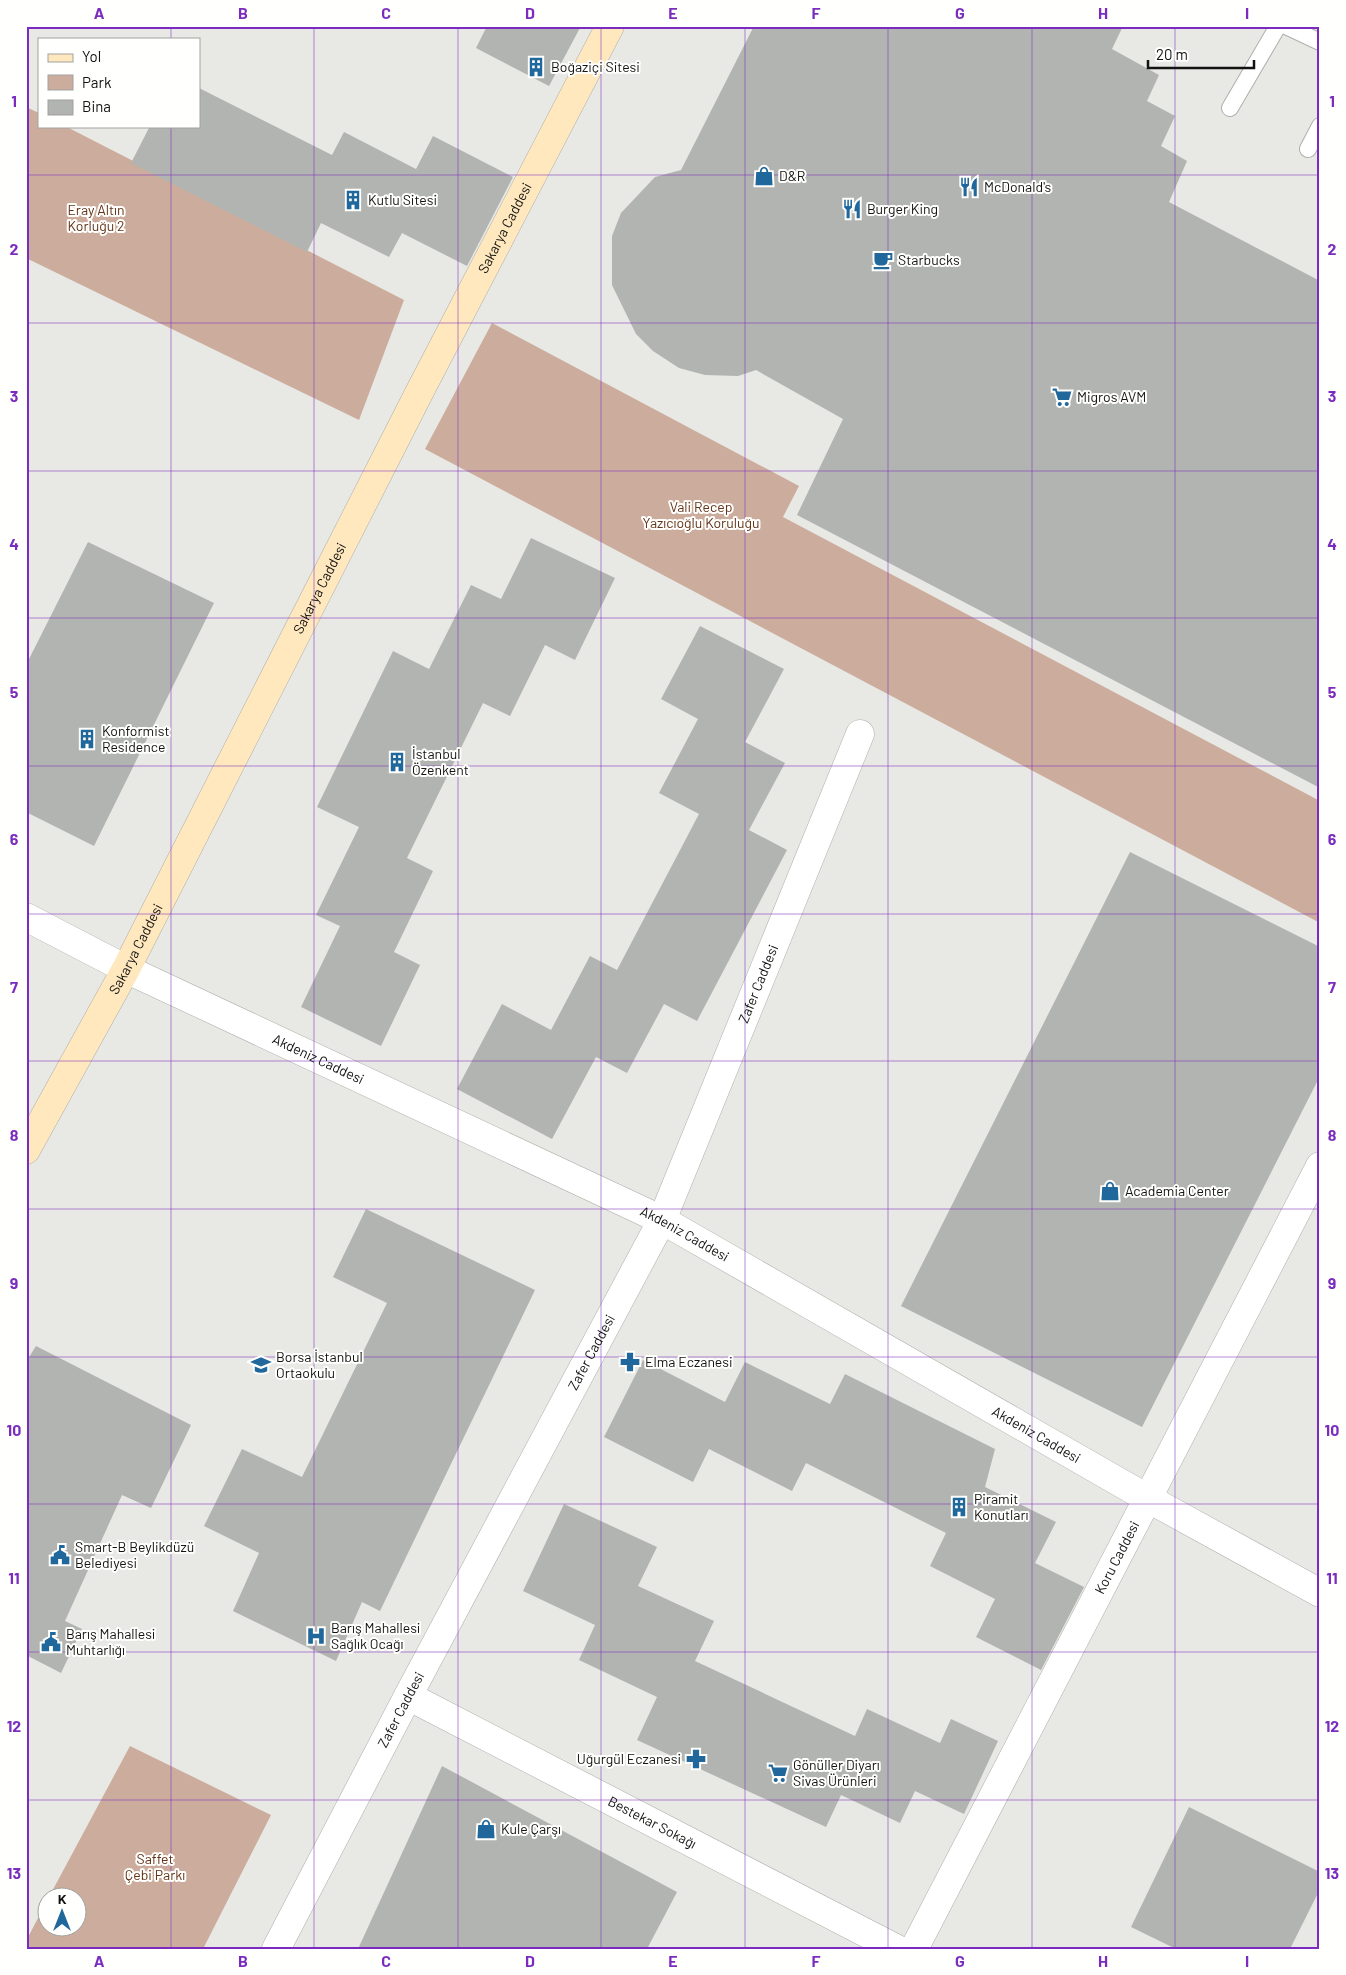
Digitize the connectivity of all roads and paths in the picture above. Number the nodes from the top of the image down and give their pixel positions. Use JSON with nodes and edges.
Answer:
{"nodes":[{"id":1,"x":610,"y":26,"type":"edge"},
{"id":2,"x":1278,"y":26,"type":"edge"},
{"id":3,"x":1286,"y":26,"type":"edge"},
{"id":4,"x":1320,"y":42,"type":"edge"},
{"id":5,"x":1230,"y":108,"type":"dead end"},
{"id":6,"x":1320,"y":126,"type":"edge"},
{"id":7,"x":1308,"y":149,"type":"dead end"},
{"id":8,"x":860,"y":734,"type":"dead end"},
{"id":9,"x":26,"y":917,"type":"edge"},
{"id":10,"x":126,"y":969,"type":"junction"},
{"id":11,"x":26,"y":1150,"type":"edge"},
{"id":12,"x":1320,"y":1166,"type":"edge"},
{"id":13,"x":662,"y":1220,"type":"junction"},
{"id":14,"x":1147,"y":1498,"type":"junction"},
{"id":15,"x":1320,"y":1594,"type":"edge"},
{"id":16,"x":408,"y":1696,"type":"junction"},
{"id":17,"x":276,"y":1949,"type":"edge"},
{"id":18,"x":898,"y":1949,"type":"edge"},
{"id":19,"x":914,"y":1949,"type":"edge"}],
"edges":[{"from":1,"to":10,"type":"main road","name":"Sakarya Caddesi"},
{"from":2,"to":5,"type":"lane"},
{"from":3,"to":4,"type":"lane"},
{"from":6,"to":7,"type":"lane"},
{"from":8,"to":13,"type":"street","name":"Zafer Caddesi"},
{"from":9,"to":10,"type":"street","name":"Akdeniz Caddesi"},
{"from":10,"to":11,"type":"main road","name":"Sakarya Caddesi"},
{"from":10,"to":13,"type":"street","name":"Akdeniz Caddesi"},
{"from":12,"to":14,"type":"street","name":"Koru Caddesi"},
{"from":13,"to":14,"type":"street","name":"Akdeniz Caddesi"},
{"from":13,"to":16,"type":"street","name":"Zafer Caddesi"},
{"from":14,"to":15,"type":"street","name":"Akdeniz Caddesi"},
{"from":14,"to":19,"type":"street","name":"Koru Caddesi"},
{"from":16,"to":17,"type":"street","name":"Zafer Caddesi"},
{"from":16,"to":18,"type":"street","name":"Bestekar Sokağı"}]}
